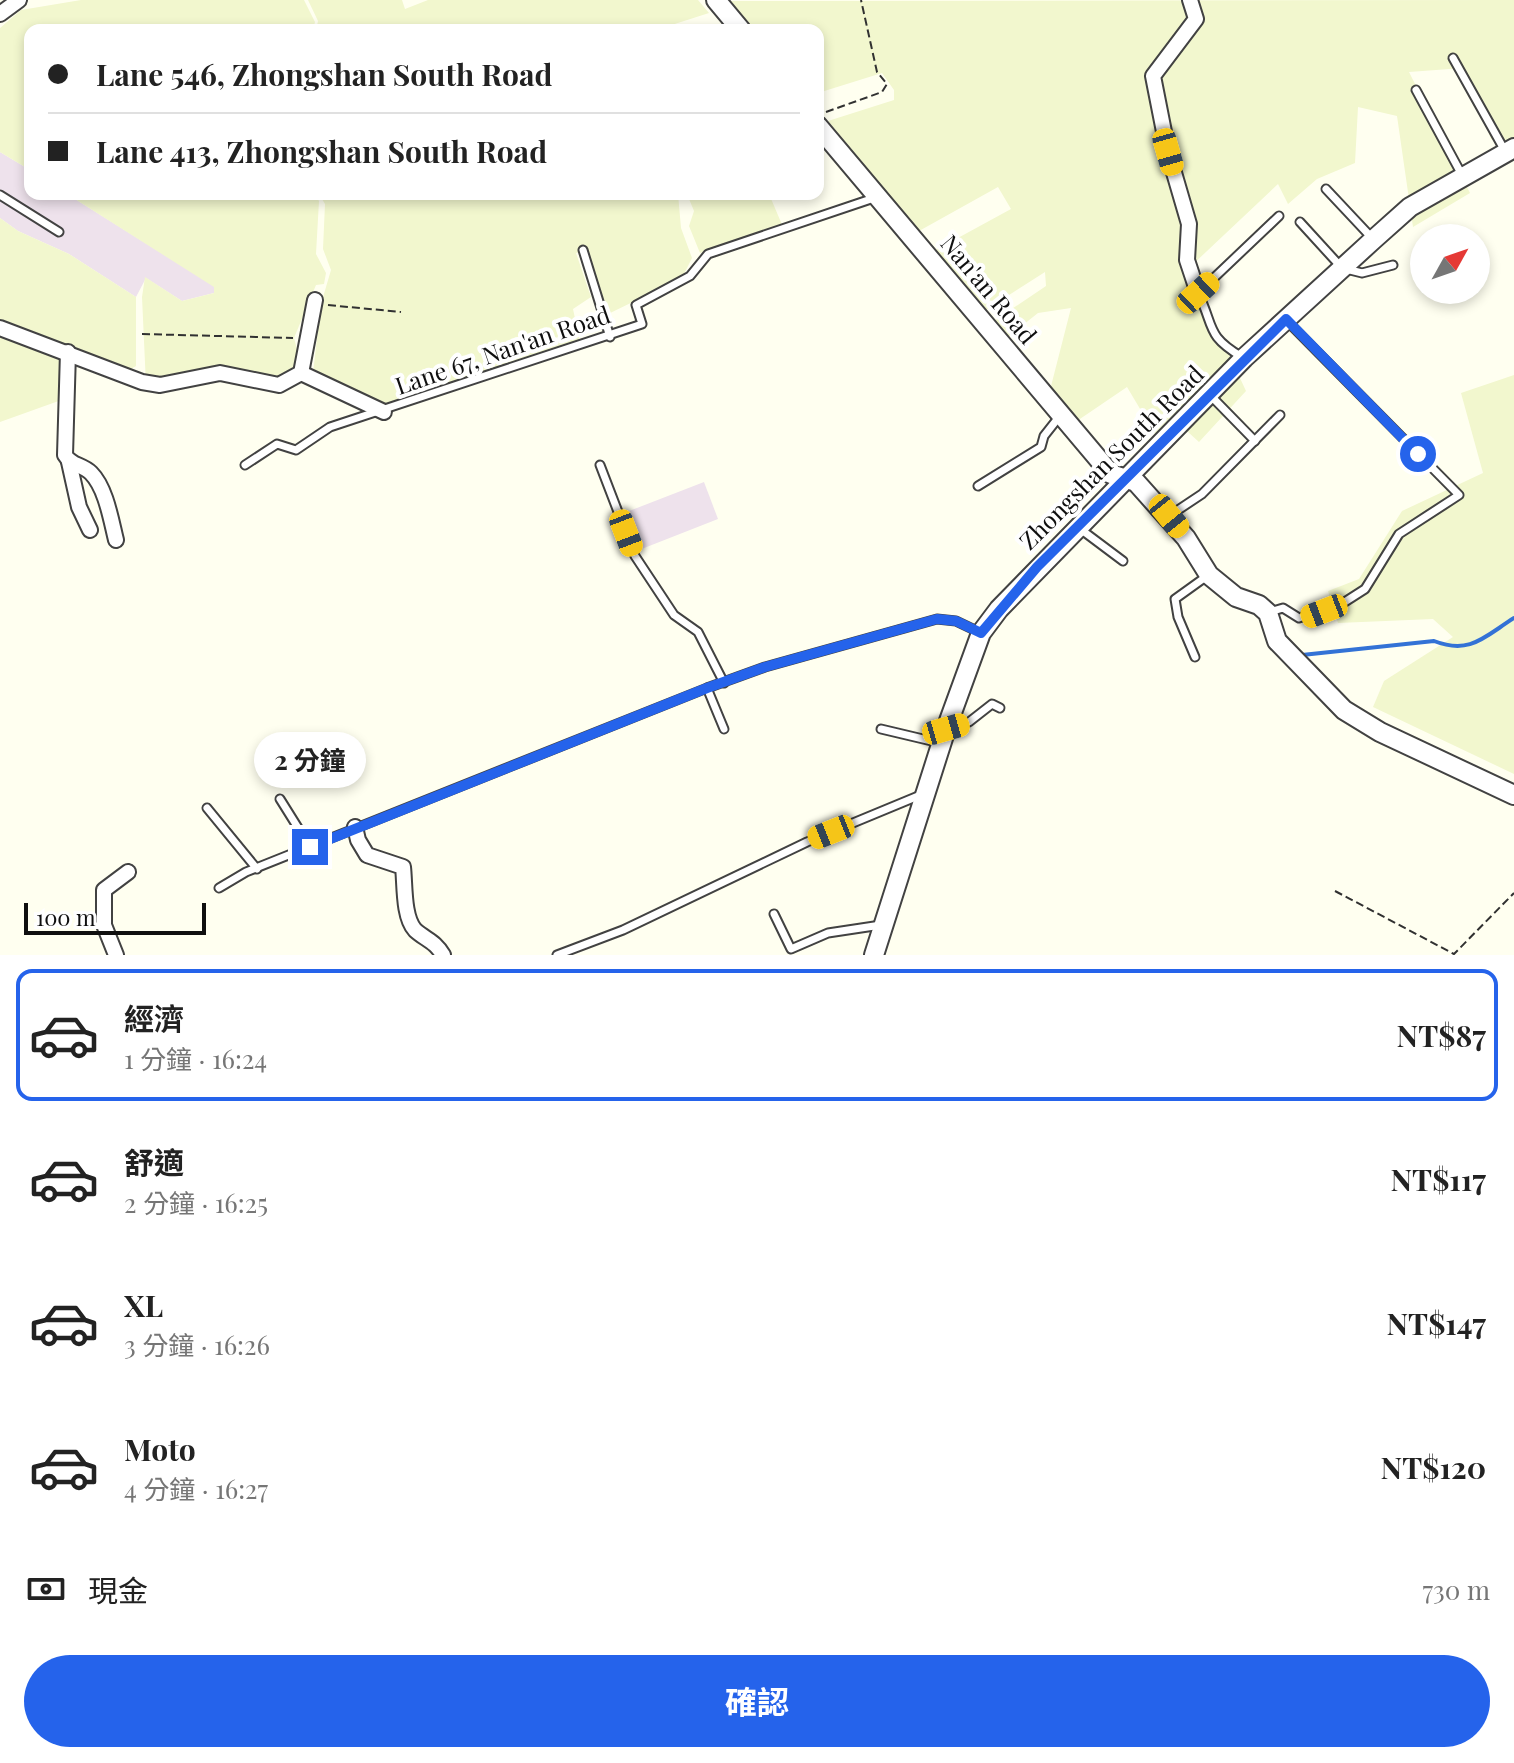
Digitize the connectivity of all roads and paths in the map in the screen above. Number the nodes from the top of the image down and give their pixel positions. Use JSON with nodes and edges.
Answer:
{"nodes":[{"id":1,"x":19,"y":0,"type":"edge"},
{"id":2,"x":716,"y":0,"type":"edge"},
{"id":3,"x":861,"y":0,"type":"edge"},
{"id":4,"x":1190,"y":0,"type":"edge"},
{"id":5,"x":0,"y":14,"type":"edge"},
{"id":6,"x":736,"y":24,"type":"edge"},
{"id":7,"x":1453,"y":58,"type":"dead end"},
{"id":8,"x":1416,"y":90,"type":"dead end"},
{"id":9,"x":824,"y":113,"type":"edge"},
{"id":10,"x":824,"y":133,"type":"edge"},
{"id":11,"x":1510,"y":150,"type":"edge"},
{"id":12,"x":1462,"y":175,"type":"junction"},
{"id":13,"x":1326,"y":189,"type":"dead end"},
{"id":14,"x":0,"y":195,"type":"edge"},
{"id":15,"x":880,"y":196,"type":"junction"},
{"id":16,"x":1279,"y":216,"type":"dead end"},
{"id":17,"x":1300,"y":222,"type":"dead end"},
{"id":18,"x":59,"y":232,"type":"dead end"},
{"id":19,"x":1373,"y":240,"type":"junction"},
{"id":20,"x":583,"y":250,"type":"dead end"},
{"id":21,"x":1393,"y":265,"type":"dead end"},
{"id":22,"x":1342,"y":268,"type":"junction"},
{"id":23,"x":1198,"y":293,"type":"junction"},
{"id":24,"x":318,"y":302,"type":"joint"},
{"id":25,"x":401,"y":312,"type":"dead end"},
{"id":26,"x":1286,"y":319,"type":"junction"},
{"id":27,"x":0,"y":328,"type":"edge"},
{"id":28,"x":142,"y":334,"type":"dead end"},
{"id":29,"x":610,"y":337,"type":"junction"},
{"id":30,"x":294,"y":338,"type":"dead end"},
{"id":31,"x":68,"y":352,"type":"junction"},
{"id":32,"x":1244,"y":358,"type":"junction"},
{"id":33,"x":301,"y":373,"type":"junction"},
{"id":34,"x":1210,"y":394,"type":"junction"},
{"id":35,"x":384,"y":412,"type":"junction"},
{"id":36,"x":1060,"y":415,"type":"junction"},
{"id":37,"x":1280,"y":415,"type":"dead end"},
{"id":38,"x":1255,"y":441,"type":"junction"},
{"id":39,"x":69,"y":462,"type":"junction"},
{"id":40,"x":245,"y":465,"type":"dead end"},
{"id":41,"x":600,"y":465,"type":"dead end"},
{"id":42,"x":1125,"y":477,"type":"junction"},
{"id":43,"x":978,"y":486,"type":"dead end"},
{"id":44,"x":1169,"y":516,"type":"junction"},
{"id":45,"x":1077,"y":526,"type":"junction"},
{"id":46,"x":90,"y":530,"type":"dead end"},
{"id":47,"x":116,"y":540,"type":"dead end"},
{"id":48,"x":1123,"y":561,"type":"dead end"},
{"id":49,"x":1209,"y":575,"type":"junction"},
{"id":50,"x":1268,"y":613,"type":"junction"},
{"id":51,"x":981,"y":633,"type":"junction"},
{"id":52,"x":1195,"y":657,"type":"dead end"},
{"id":53,"x":724,"y":683,"type":"junction"},
{"id":54,"x":707,"y":688,"type":"junction"},
{"id":55,"x":1000,"y":708,"type":"dead end"},
{"id":56,"x":724,"y":729,"type":"dead end"},
{"id":57,"x":881,"y":729,"type":"dead end"},
{"id":58,"x":944,"y":736,"type":"junction"},
{"id":59,"x":928,"y":792,"type":"junction"},
{"id":60,"x":1514,"y":795,"type":"edge"},
{"id":61,"x":280,"y":799,"type":"dead end"},
{"id":62,"x":207,"y":808,"type":"dead end"},
{"id":63,"x":355,"y":827,"type":"junction"},
{"id":64,"x":310,"y":847,"type":"junction"},
{"id":65,"x":257,"y":869,"type":"junction"},
{"id":66,"x":128,"y":872,"type":"dead end"},
{"id":67,"x":219,"y":888,"type":"dead end"},
{"id":68,"x":1335,"y":891,"type":"dead end"},
{"id":69,"x":1514,"y":893,"type":"edge"},
{"id":70,"x":774,"y":914,"type":"dead end"},
{"id":71,"x":885,"y":925,"type":"junction"},
{"id":72,"x":116,"y":955,"type":"edge"},
{"id":73,"x":443,"y":955,"type":"edge"},
{"id":74,"x":557,"y":955,"type":"edge"},
{"id":75,"x":874,"y":955,"type":"edge"}],
"edges":[{"from":1,"to":5,"type":"street"},
{"from":2,"to":6,"type":"street"},
{"from":3,"to":9,"type":"path"},
{"from":4,"to":23,"type":"street"},
{"from":7,"to":11,"type":"lane"},
{"from":8,"to":12,"type":"lane"},
{"from":10,"to":15,"type":"street","name":"Nan'an Road"},
{"from":11,"to":12,"type":"street","name":"Zhongshan South Road"},
{"from":12,"to":19,"type":"street","name":"Zhongshan South Road"},
{"from":13,"to":19,"type":"lane"},
{"from":14,"to":18,"type":"lane"},
{"from":15,"to":29,"type":"lane","name":"Lane 67, Nan'an Road"},
{"from":15,"to":36,"type":"street","name":"Nan'an Road"},
{"from":16,"to":23,"type":"lane"},
{"from":17,"to":22,"type":"lane"},
{"from":19,"to":22,"type":"street","name":"Zhongshan South Road"},
{"from":20,"to":29,"type":"lane"},
{"from":21,"to":22,"type":"lane"},
{"from":22,"to":26,"type":"street","name":"Zhongshan South Road"},
{"from":23,"to":32,"type":"lane"},
{"from":24,"to":25,"type":"path"},
{"from":24,"to":33,"type":"street"},
{"from":26,"to":32,"type":"street","name":"Zhongshan South Road"},
{"from":26,"to":50,"type":"lane"},
{"from":27,"to":31,"type":"street"},
{"from":28,"to":30,"type":"path"},
{"from":29,"to":35,"type":"lane","name":"Lane 67, Nan'an Road"},
{"from":31,"to":33,"type":"street"},
{"from":31,"to":39,"type":"street"},
{"from":32,"to":34,"type":"street","name":"Zhongshan South Road"},
{"from":33,"to":35,"type":"street"},
{"from":34,"to":38,"type":"lane"},
{"from":34,"to":42,"type":"street","name":"Zhongshan South Road"},
{"from":35,"to":40,"type":"lane","name":"Lane 67, Nan'an Road"},
{"from":36,"to":42,"type":"street","name":"Nan'an Road"},
{"from":36,"to":43,"type":"lane"},
{"from":37,"to":38,"type":"lane"},
{"from":38,"to":44,"type":"lane"},
{"from":39,"to":46,"type":"street"},
{"from":39,"to":47,"type":"street"},
{"from":41,"to":53,"type":"lane"},
{"from":42,"to":44,"type":"street","name":"Nan'an Road"},
{"from":42,"to":45,"type":"street","name":"Zhongshan South Road"},
{"from":44,"to":49,"type":"street","name":"Nan'an Road"},
{"from":45,"to":48,"type":"lane"},
{"from":45,"to":51,"type":"street","name":"Zhongshan South Road"},
{"from":49,"to":50,"type":"street","name":"Nan'an Road"},
{"from":49,"to":52,"type":"lane"},
{"from":50,"to":60,"type":"street"},
{"from":51,"to":53,"type":"lane"},
{"from":51,"to":58,"type":"street","name":"Zhongshan South Road"},
{"from":53,"to":54,"type":"lane"},
{"from":54,"to":56,"type":"lane"},
{"from":54,"to":63,"type":"lane"},
{"from":55,"to":58,"type":"lane"},
{"from":57,"to":58,"type":"lane"},
{"from":58,"to":59,"type":"street","name":"Zhongshan South Road"},
{"from":59,"to":71,"type":"street","name":"Zhongshan South Road"},
{"from":59,"to":74,"type":"lane"},
{"from":61,"to":64,"type":"lane"},
{"from":62,"to":65,"type":"lane"},
{"from":63,"to":64,"type":"lane"},
{"from":63,"to":73,"type":"street"},
{"from":64,"to":65,"type":"lane"},
{"from":65,"to":67,"type":"lane"},
{"from":66,"to":72,"type":"street"},
{"from":68,"to":69,"type":"path"},
{"from":70,"to":71,"type":"lane"},
{"from":71,"to":75,"type":"street","name":"Zhongshan South Road"}]}
